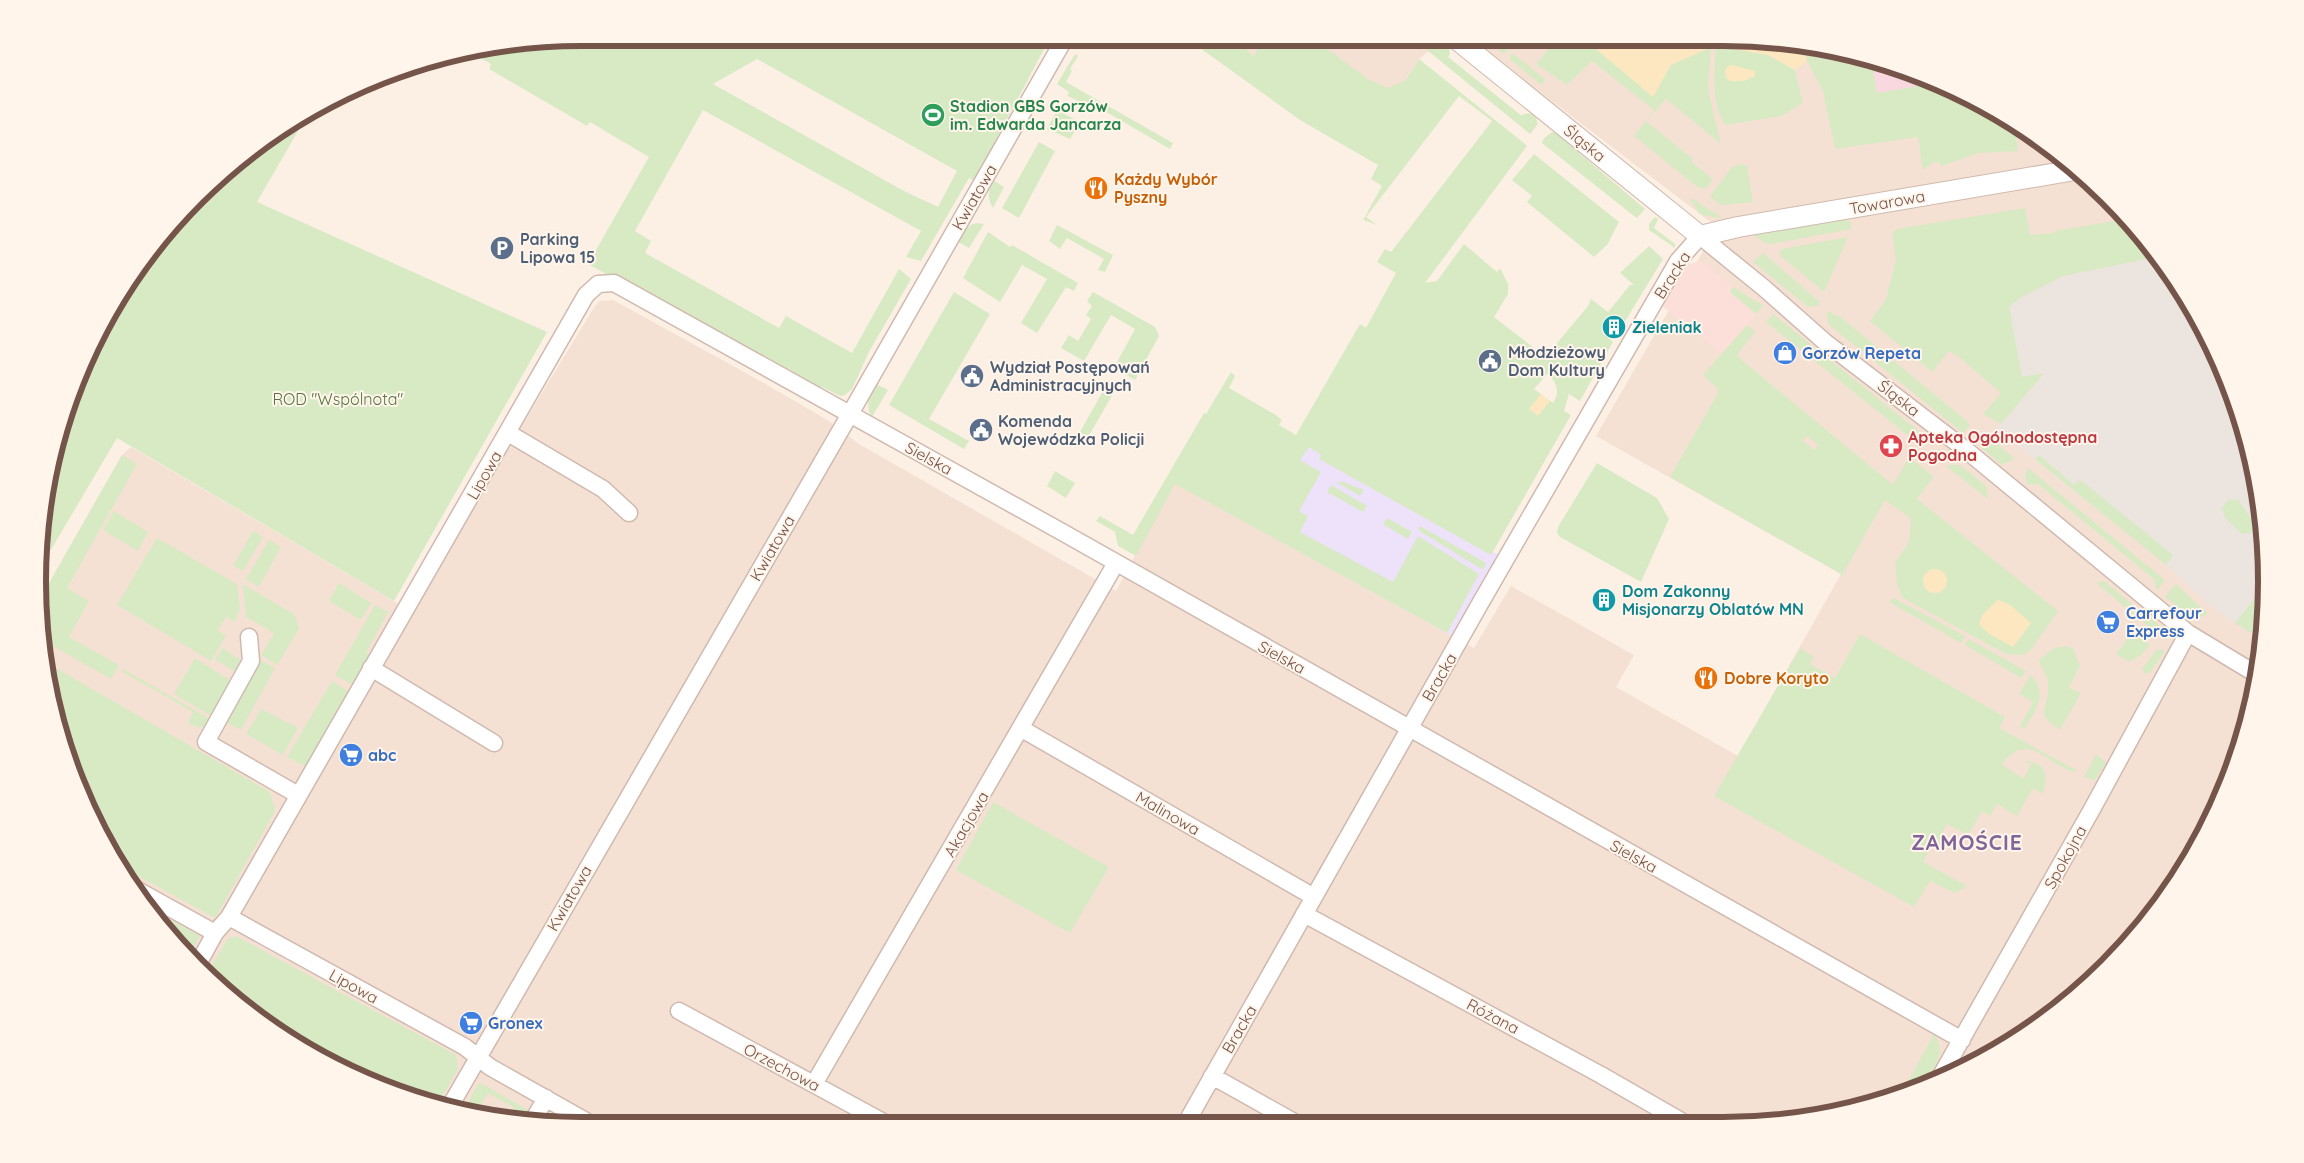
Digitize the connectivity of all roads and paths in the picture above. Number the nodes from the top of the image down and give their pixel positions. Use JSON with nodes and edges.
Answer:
{"nodes":[{"id":1,"x":1060,"y":46,"type":"edge"},
{"id":2,"x":1465,"y":46,"type":"edge"},
{"id":3,"x":2066,"y":172,"type":"edge"},
{"id":4,"x":1700,"y":236,"type":"junction"},
{"id":5,"x":598,"y":284,"type":"joint"},
{"id":6,"x":850,"y":414,"type":"junction"},
{"id":7,"x":508,"y":433,"type":"junction"},
{"id":8,"x":629,"y":513,"type":"dead end"},
{"id":9,"x":1116,"y":563,"type":"junction"},
{"id":10,"x":2188,"y":633,"type":"junction"},
{"id":11,"x":249,"y":637,"type":"dead end"},
{"id":12,"x":371,"y":668,"type":"junction"},
{"id":13,"x":2250,"y":670,"type":"edge"},
{"id":14,"x":1022,"y":729,"type":"junction"},
{"id":15,"x":1409,"y":729,"type":"junction"},
{"id":16,"x":494,"y":743,"type":"dead end"},
{"id":17,"x":298,"y":795,"type":"junction"},
{"id":18,"x":149,"y":896,"type":"edge"},
{"id":19,"x":1314,"y":897,"type":"junction"},
{"id":20,"x":1304,"y":914,"type":"junction"},
{"id":21,"x":229,"y":917,"type":"junction"},
{"id":22,"x":215,"y":932,"type":"junction"},
{"id":23,"x":201,"y":958,"type":"edge"},
{"id":24,"x":679,"y":1011,"type":"dead end"},
{"id":25,"x":1962,"y":1040,"type":"junction"},
{"id":26,"x":478,"y":1057,"type":"junction"},
{"id":27,"x":1946,"y":1068,"type":"edge"},
{"id":28,"x":1212,"y":1076,"type":"junction"},
{"id":29,"x":814,"y":1084,"type":"junction"},
{"id":30,"x":546,"y":1098,"type":"junction"},
{"id":31,"x":453,"y":1101,"type":"edge"},
{"id":32,"x":536,"y":1115,"type":"edge"},
{"id":33,"x":579,"y":1117,"type":"edge"},
{"id":34,"x":874,"y":1117,"type":"edge"},
{"id":35,"x":1189,"y":1117,"type":"edge"},
{"id":36,"x":1285,"y":1117,"type":"edge"},
{"id":37,"x":1673,"y":1117,"type":"edge"}],
"edges":[{"from":1,"to":6,"type":"street","name":"Kwiatowa"},
{"from":2,"to":4,"type":"street","name":"Śląska"},
{"from":3,"to":4,"type":"street","name":"Towarowa"},
{"from":4,"to":10,"type":"street","name":"Śląska"},
{"from":4,"to":15,"type":"street","name":"Bracka"},
{"from":5,"to":6,"type":"street","name":"Sielska"},
{"from":5,"to":7,"type":"street","name":"Lipowa"},
{"from":6,"to":9,"type":"street","name":"Sielska"},
{"from":6,"to":26,"type":"street","name":"Kwiatowa"},
{"from":7,"to":8,"type":"street"},
{"from":7,"to":12,"type":"street","name":"Lipowa"},
{"from":9,"to":14,"type":"street","name":"Akacjowa"},
{"from":9,"to":15,"type":"street","name":"Sielska"},
{"from":10,"to":13,"type":"street","name":"Śląska"},
{"from":10,"to":25,"type":"street","name":"Spokojna"},
{"from":11,"to":17,"type":"street"},
{"from":12,"to":16,"type":"street"},
{"from":12,"to":17,"type":"street","name":"Lipowa"},
{"from":14,"to":19,"type":"street","name":"Malinowa"},
{"from":14,"to":29,"type":"street","name":"Akacjowa"},
{"from":15,"to":19,"type":"street","name":"Bracka"},
{"from":15,"to":25,"type":"street","name":"Sielska"},
{"from":17,"to":21,"type":"street","name":"Lipowa"},
{"from":18,"to":22,"type":"street"},
{"from":19,"to":20,"type":"street","name":"Bracka"},
{"from":20,"to":28,"type":"street","name":"Bracka"},
{"from":20,"to":37,"type":"street","name":"Różana"},
{"from":21,"to":22,"type":"street","name":"Lipowa"},
{"from":21,"to":26,"type":"street","name":"Lipowa"},
{"from":22,"to":23,"type":"street","name":"Lipowa"},
{"from":24,"to":29,"type":"street","name":"Orzechowa"},
{"from":25,"to":27,"type":"street","name":"Spokojna"},
{"from":26,"to":30,"type":"street"},
{"from":26,"to":31,"type":"street","name":"Kwiatowa"},
{"from":28,"to":35,"type":"street","name":"Bracka"},
{"from":28,"to":36,"type":"street"},
{"from":29,"to":34,"type":"street","name":"Orzechowa"},
{"from":30,"to":32,"type":"street"},
{"from":30,"to":33,"type":"street"}]}
